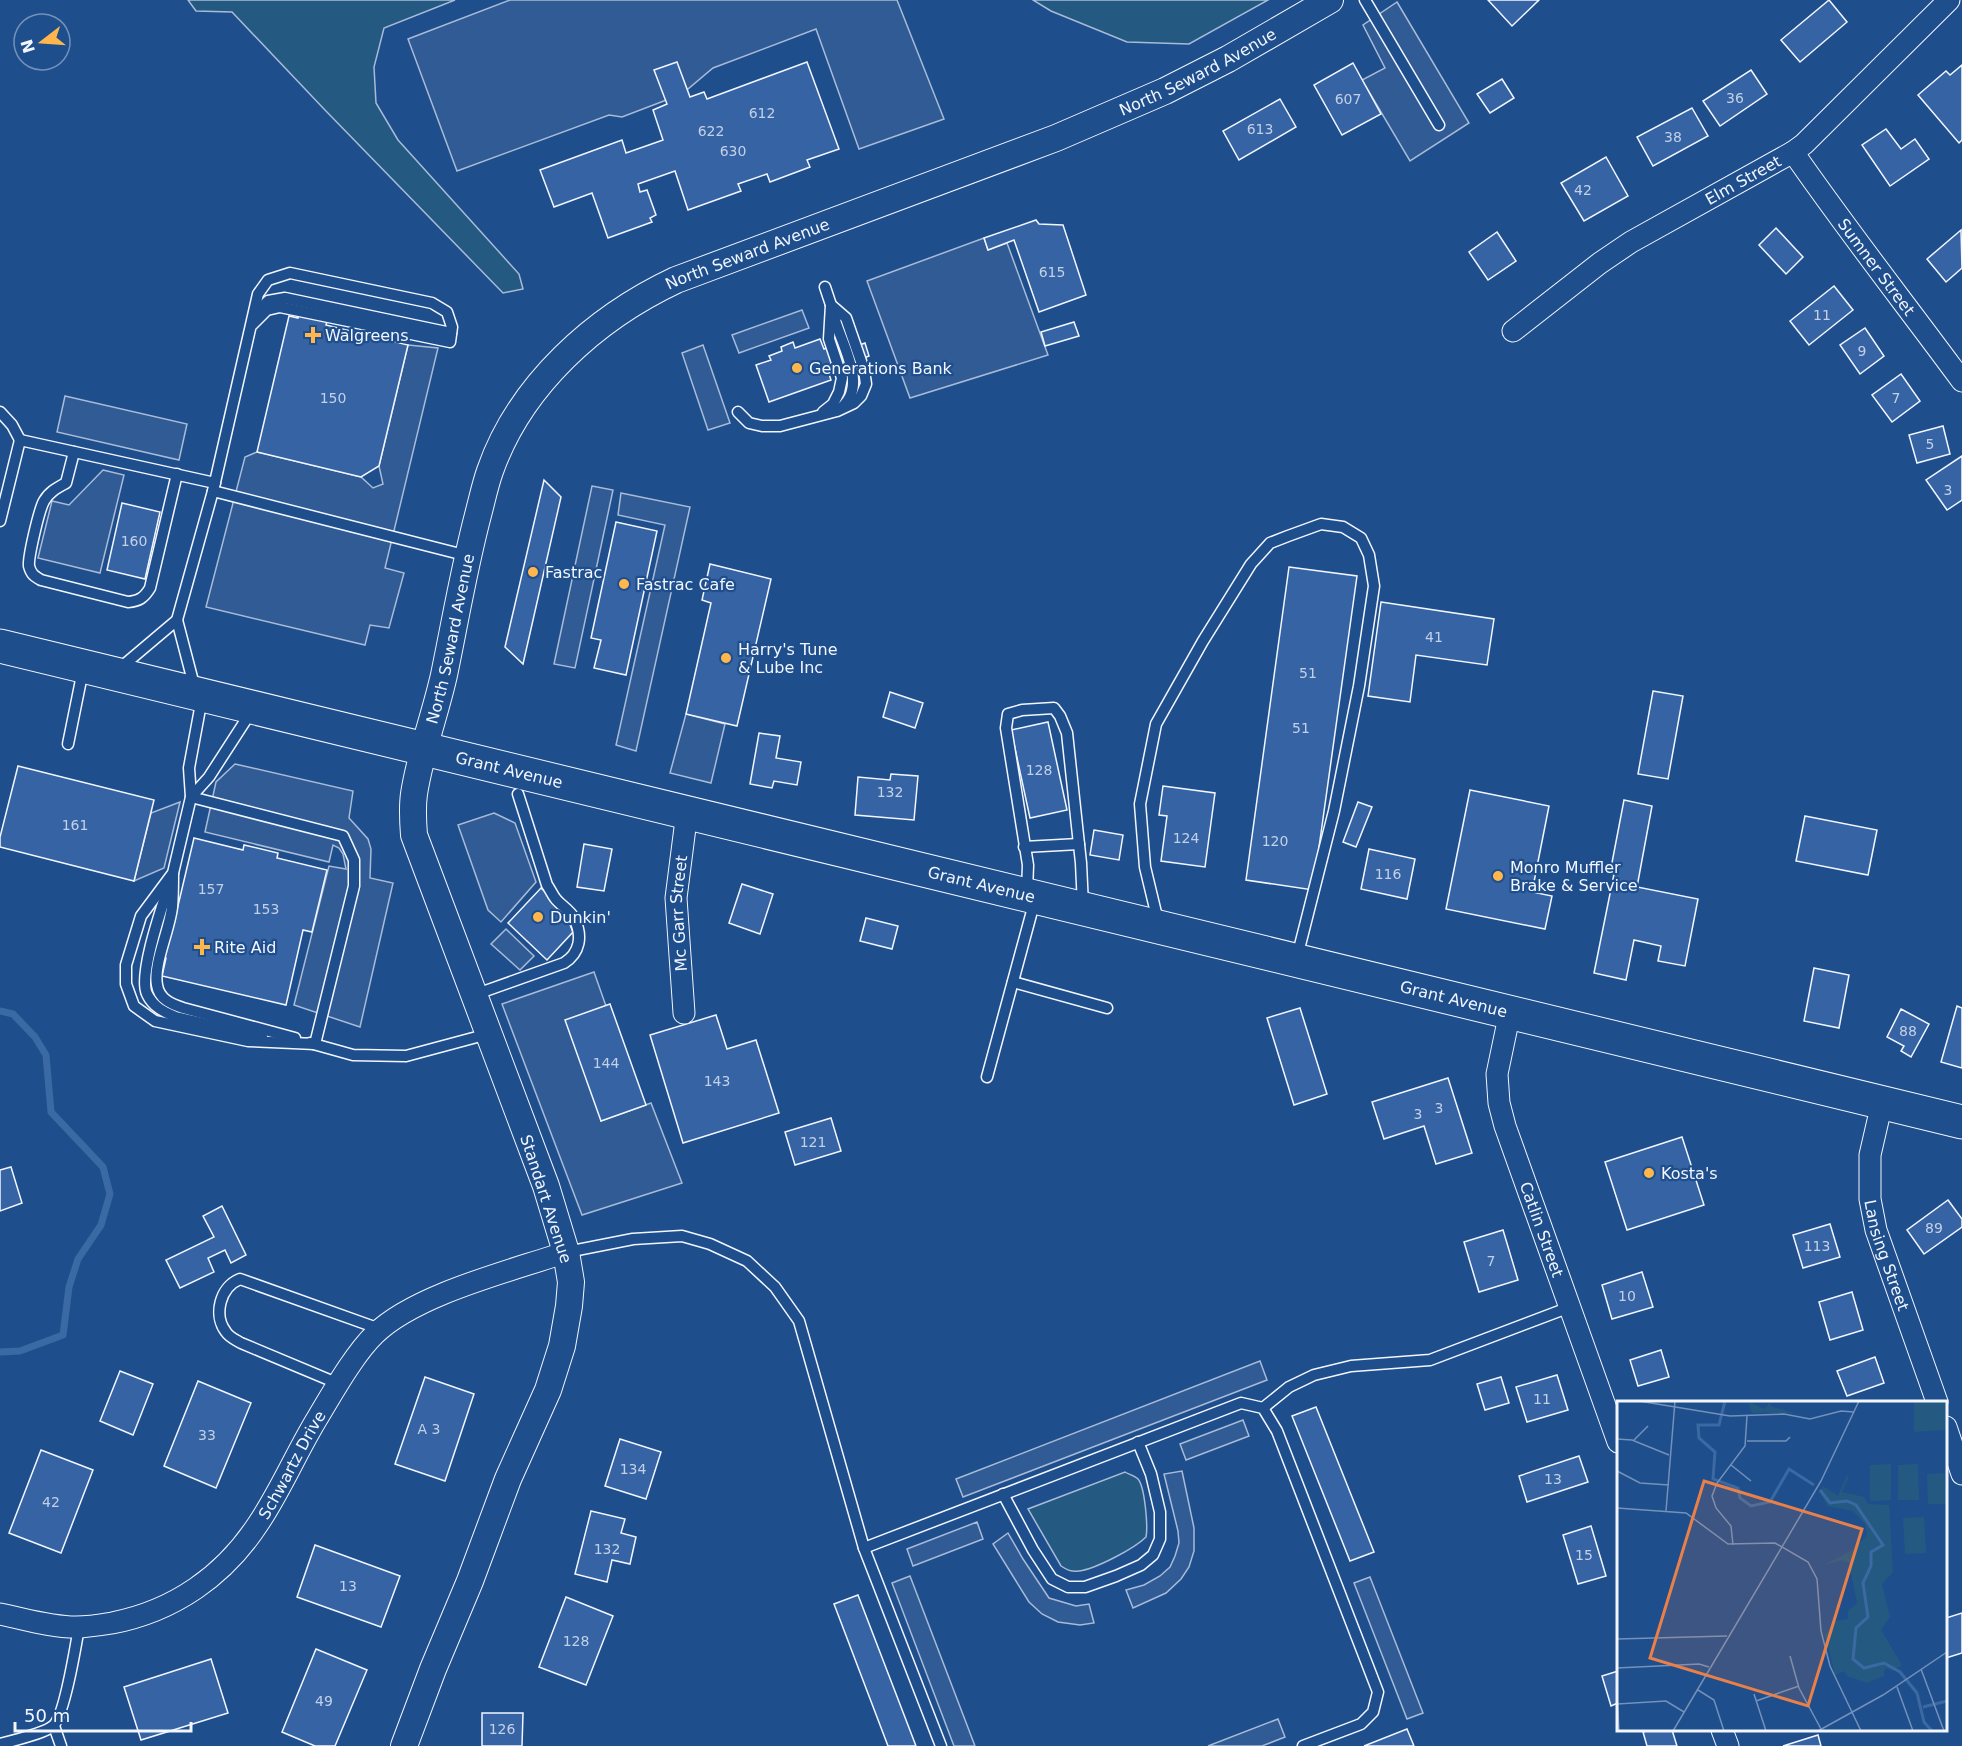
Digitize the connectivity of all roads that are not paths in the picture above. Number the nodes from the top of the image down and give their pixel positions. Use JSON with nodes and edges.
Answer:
{"nodes":[{"id":1,"x":1330,"y":0,"type":"edge"},
{"id":2,"x":1365,"y":0,"type":"edge"},
{"id":3,"x":1949,"y":0,"type":"edge"},
{"id":4,"x":1438,"y":125,"type":"dead end"},
{"id":5,"x":1793,"y":152,"type":"junction"},
{"id":6,"x":825,"y":287,"type":"dead end"},
{"id":7,"x":831,"y":304,"type":"junction"},
{"id":8,"x":252,"y":320,"type":"junction"},
{"id":9,"x":1513,"y":331,"type":"dead end"},
{"id":10,"x":1962,"y":381,"type":"edge"},
{"id":11,"x":0,"y":412,"type":"edge"},
{"id":12,"x":738,"y":412,"type":"dead end"},
{"id":13,"x":820,"y":416,"type":"junction"},
{"id":14,"x":20,"y":440,"type":"junction"},
{"id":15,"x":74,"y":452,"type":"junction"},
{"id":16,"x":177,"y":474,"type":"junction"},
{"id":17,"x":214,"y":487,"type":"junction"},
{"id":18,"x":0,"y":521,"type":"edge"},
{"id":19,"x":469,"y":556,"type":"junction"},
{"id":20,"x":177,"y":620,"type":"junction"},
{"id":21,"x":0,"y":646,"type":"edge"},
{"id":22,"x":99,"y":670,"type":"junction"},
{"id":23,"x":199,"y":694,"type":"junction"},
{"id":24,"x":254,"y":707,"type":"junction"},
{"id":25,"x":68,"y":744,"type":"dead end"},
{"id":26,"x":423,"y":749,"type":"junction"},
{"id":27,"x":518,"y":794,"type":"dead end"},
{"id":28,"x":191,"y":797,"type":"junction"},
{"id":29,"x":687,"y":812,"type":"junction"},
{"id":30,"x":1079,"y":844,"type":"junction"},
{"id":31,"x":1024,"y":848,"type":"junction"},
{"id":32,"x":173,"y":873,"type":"junction"},
{"id":33,"x":1031,"y":896,"type":"junction"},
{"id":34,"x":1083,"y":908,"type":"junction"},
{"id":35,"x":1160,"y":927,"type":"junction"},
{"id":36,"x":1296,"y":960,"type":"junction"},
{"id":37,"x":1013,"y":982,"type":"junction"},
{"id":38,"x":474,"y":995,"type":"junction"},
{"id":39,"x":1107,"y":1008,"type":"dead end"},
{"id":40,"x":1510,"y":1012,"type":"junction"},
{"id":41,"x":684,"y":1013,"type":"dead end"},
{"id":42,"x":489,"y":1034,"type":"junction"},
{"id":43,"x":288,"y":1043,"type":"junction"},
{"id":44,"x":315,"y":1044,"type":"junction"},
{"id":45,"x":987,"y":1077,"type":"dead end"},
{"id":46,"x":1882,"y":1103,"type":"junction"},
{"id":47,"x":1962,"y":1122,"type":"edge"},
{"id":48,"x":566,"y":1252,"type":"junction"},
{"id":49,"x":1570,"y":1307,"type":"junction"},
{"id":50,"x":381,"y":1329,"type":"junction"},
{"id":51,"x":339,"y":1384,"type":"junction"},
{"id":52,"x":1937,"y":1401,"type":"edge"},
{"id":53,"x":1263,"y":1408,"type":"junction"},
{"id":54,"x":1947,"y":1430,"type":"edge"},
{"id":55,"x":1617,"y":1439,"type":"edge"},
{"id":56,"x":1138,"y":1442,"type":"junction"},
{"id":57,"x":1962,"y":1474,"type":"edge"},
{"id":58,"x":1003,"y":1494,"type":"junction"},
{"id":59,"x":864,"y":1548,"type":"junction"},
{"id":60,"x":0,"y":1614,"type":"edge"},
{"id":61,"x":80,"y":1627,"type":"junction"},
{"id":62,"x":54,"y":1726,"type":"junction"},
{"id":63,"x":1722,"y":1731,"type":"edge"},
{"id":64,"x":0,"y":1744,"type":"edge"},
{"id":65,"x":61,"y":1746,"type":"edge"},
{"id":66,"x":404,"y":1746,"type":"edge"},
{"id":67,"x":941,"y":1746,"type":"edge"},
{"id":68,"x":1303,"y":1746,"type":"edge"},
{"id":69,"x":1728,"y":1746,"type":"edge"}],
"edges":[{"from":1,"to":19,"type":"street","name":"North Seward Avenue"},
{"from":2,"to":4,"type":"lane"},
{"from":3,"to":5,"type":"street","name":"Elm Street"},
{"from":5,"to":9,"type":"street","name":"Elm Street"},
{"from":5,"to":10,"type":"street","name":"Sumner Street"},
{"from":6,"to":7,"type":"lane"},
{"from":7,"to":13,"type":"lane"},
{"from":7,"to":13,"type":"lane"},
{"from":8,"to":8,"type":"lane"},
{"from":8,"to":17,"type":"lane"},
{"from":11,"to":14,"type":"lane"},
{"from":12,"to":13,"type":"lane"},
{"from":14,"to":15,"type":"lane"},
{"from":14,"to":18,"type":"lane"},
{"from":15,"to":16,"type":"lane"},
{"from":15,"to":16,"type":"lane"},
{"from":16,"to":17,"type":"lane"},
{"from":17,"to":19,"type":"lane"},
{"from":17,"to":20,"type":"lane"},
{"from":19,"to":26,"type":"street","name":"North Seward Avenue"},
{"from":20,"to":22,"type":"lane"},
{"from":20,"to":23,"type":"lane"},
{"from":21,"to":22,"type":"highway","name":"Grant Avenue"},
{"from":22,"to":23,"type":"highway","name":"Grant Avenue"},
{"from":22,"to":25,"type":"lane"},
{"from":23,"to":24,"type":"highway","name":"Grant Avenue"},
{"from":23,"to":28,"type":"lane"},
{"from":24,"to":26,"type":"highway","name":"Grant Avenue"},
{"from":24,"to":28,"type":"lane"},
{"from":26,"to":29,"type":"highway","name":"Grant Avenue"},
{"from":26,"to":38,"type":"street","name":"Standart Avenue"},
{"from":27,"to":38,"type":"lane"},
{"from":28,"to":32,"type":"lane"},
{"from":28,"to":44,"type":"lane"},
{"from":29,"to":33,"type":"highway","name":"Grant Avenue"},
{"from":29,"to":41,"type":"street","name":"Mc Garr Street"},
{"from":30,"to":31,"type":"lane"},
{"from":30,"to":31,"type":"lane"},
{"from":30,"to":34,"type":"lane"},
{"from":31,"to":33,"type":"lane"},
{"from":32,"to":43,"type":"lane"},
{"from":32,"to":43,"type":"lane"},
{"from":32,"to":44,"type":"lane"},
{"from":33,"to":34,"type":"highway","name":"Grant Avenue"},
{"from":33,"to":37,"type":"lane"},
{"from":34,"to":35,"type":"highway","name":"Grant Avenue"},
{"from":35,"to":36,"type":"highway","name":"Grant Avenue"},
{"from":35,"to":36,"type":"lane"},
{"from":36,"to":40,"type":"highway","name":"Grant Avenue"},
{"from":37,"to":39,"type":"lane"},
{"from":37,"to":45,"type":"lane"},
{"from":38,"to":42,"type":"street","name":"Standart Avenue"},
{"from":40,"to":46,"type":"highway","name":"Grant Avenue"},
{"from":40,"to":49,"type":"street","name":"Catlin Street"},
{"from":42,"to":44,"type":"lane"},
{"from":42,"to":48,"type":"street","name":"Standart Avenue"},
{"from":43,"to":44,"type":"lane"},
{"from":46,"to":47,"type":"highway","name":"Grant Avenue"},
{"from":46,"to":52,"type":"street","name":"Lansing Street"},
{"from":48,"to":50,"type":"street","name":"Schwartz Drive"},
{"from":48,"to":59,"type":"lane"},
{"from":48,"to":66,"type":"street","name":"Standart Avenue"},
{"from":49,"to":53,"type":"lane"},
{"from":49,"to":55,"type":"street","name":"Catlin Street"},
{"from":50,"to":51,"type":"street","name":"Schwartz Drive"},
{"from":50,"to":51,"type":"lane"},
{"from":51,"to":61,"type":"street","name":"Schwartz Drive"},
{"from":53,"to":56,"type":"lane"},
{"from":53,"to":68,"type":"lane"},
{"from":54,"to":57,"type":"street"},
{"from":56,"to":58,"type":"lane"},
{"from":56,"to":58,"type":"lane"},
{"from":58,"to":59,"type":"lane"},
{"from":59,"to":67,"type":"lane"},
{"from":60,"to":61,"type":"street","name":"Schwartz Drive"},
{"from":61,"to":62,"type":"lane"},
{"from":62,"to":64,"type":"lane"},
{"from":62,"to":65,"type":"lane"},
{"from":63,"to":69,"type":"street"}]}
